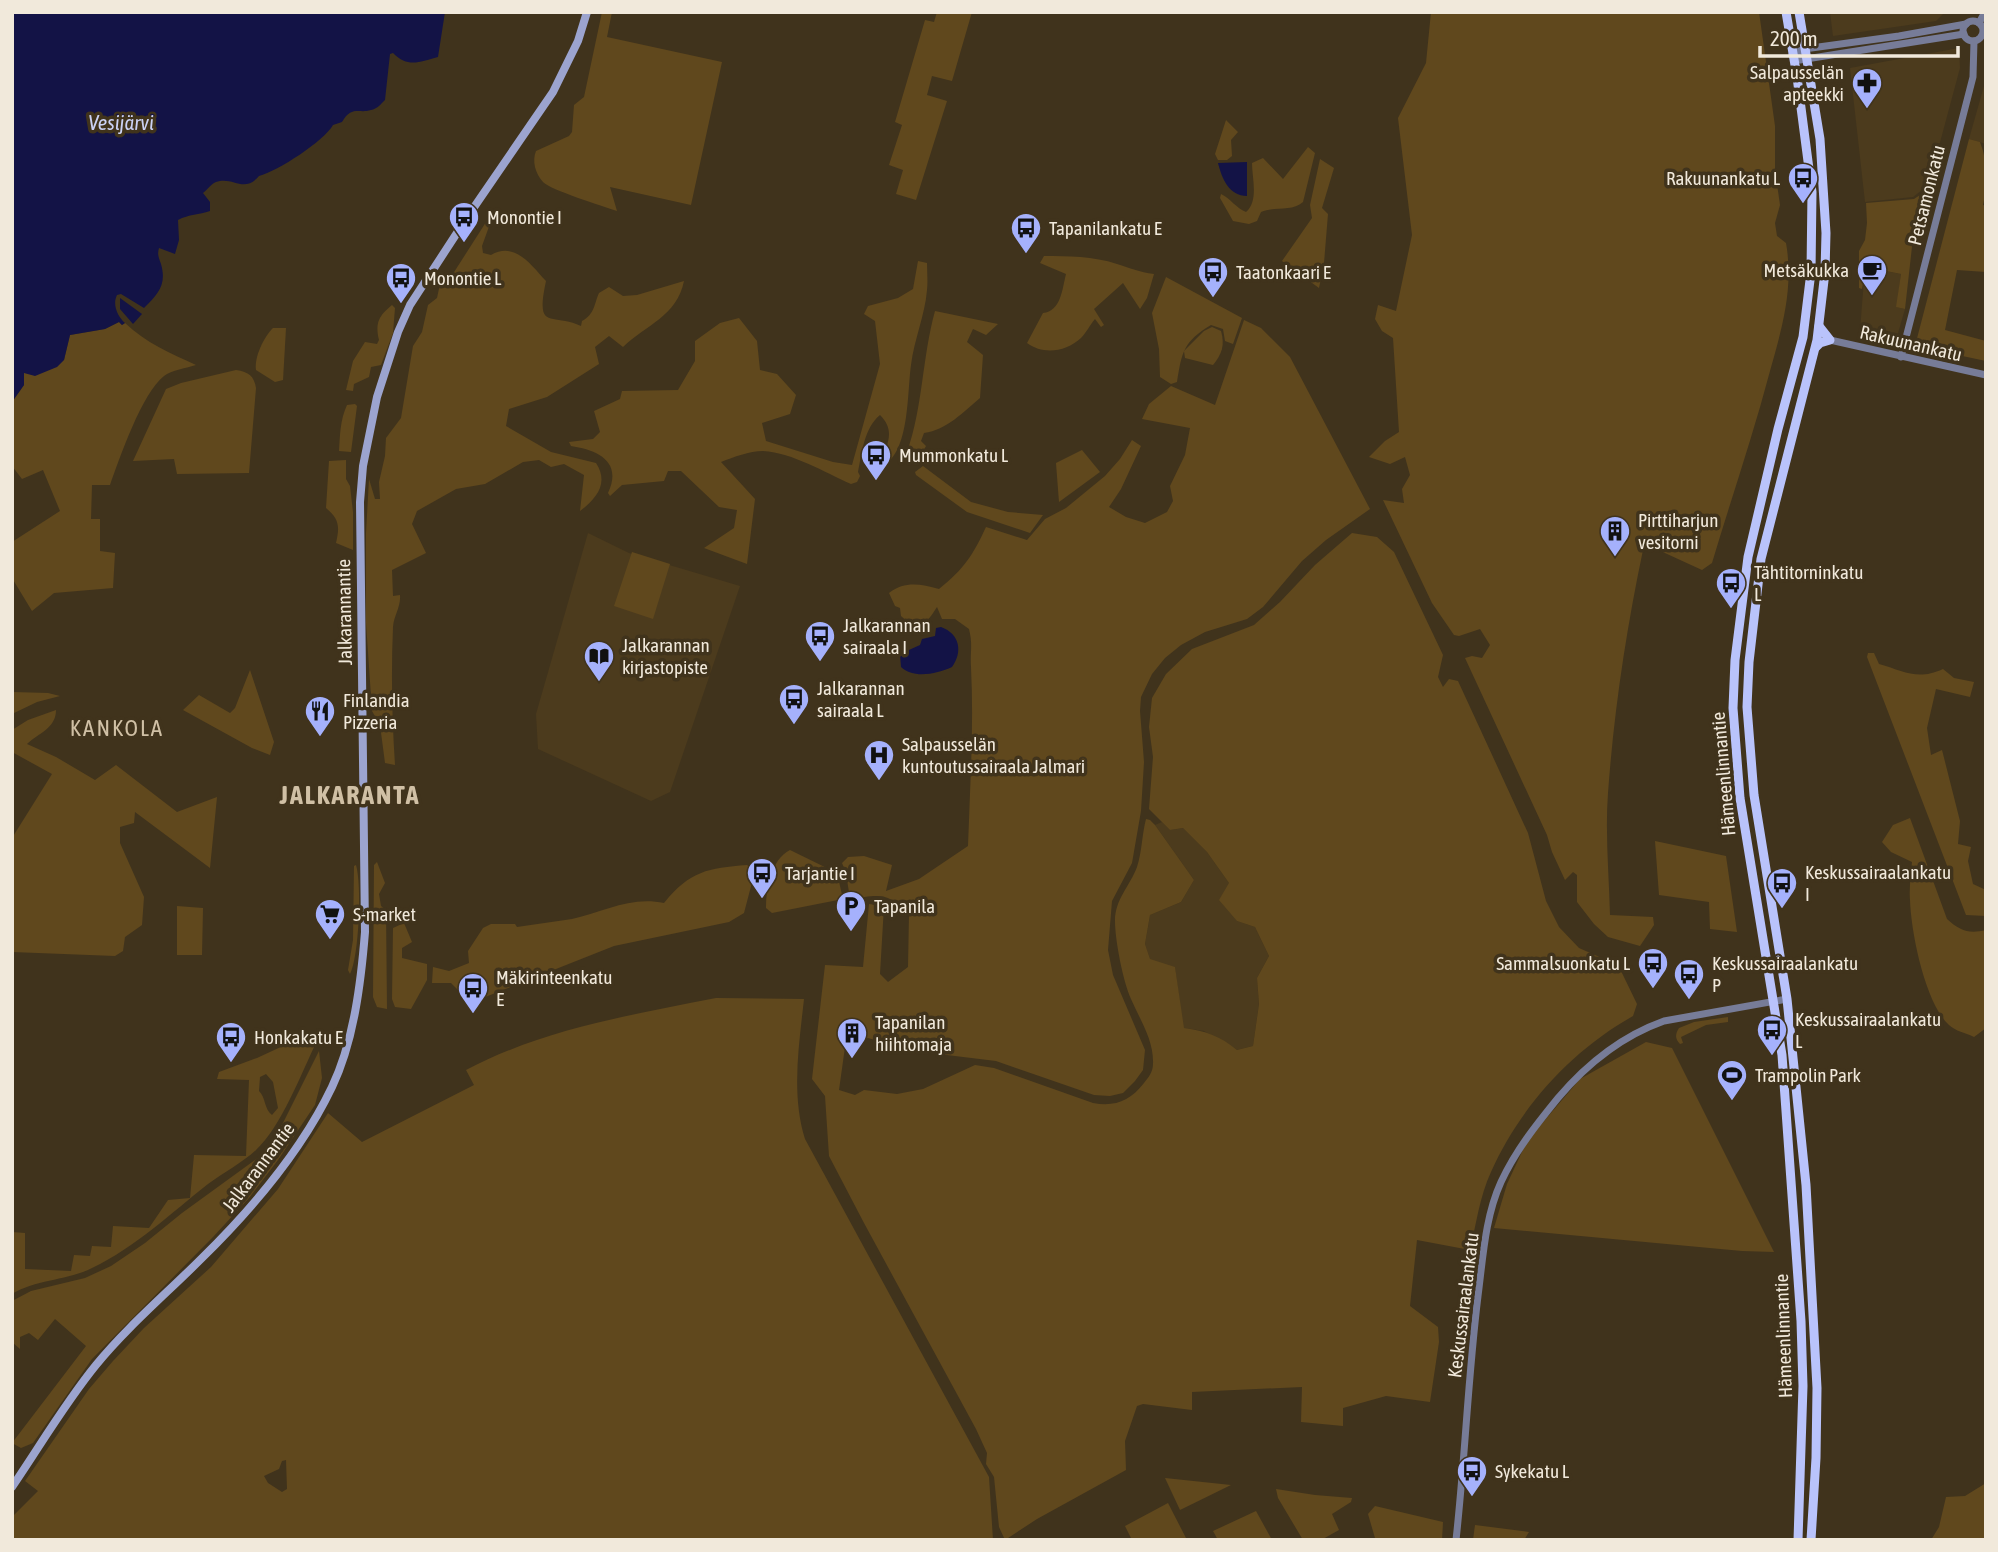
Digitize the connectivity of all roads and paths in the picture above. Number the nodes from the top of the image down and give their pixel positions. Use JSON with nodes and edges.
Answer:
{"nodes":[{"id":1,"x":587,"y":12,"type":"edge"},
{"id":2,"x":1786,"y":12,"type":"edge"},
{"id":3,"x":1799,"y":12,"type":"edge"},
{"id":4,"x":1985,"y":12,"type":"edge"},
{"id":5,"x":1979,"y":23,"type":"junction"},
{"id":6,"x":1966,"y":24,"type":"junction"},
{"id":7,"x":1964,"y":34,"type":"junction"},
{"id":8,"x":1974,"y":40,"type":"junction"},
{"id":9,"x":1805,"y":54,"type":"junction"},
{"id":10,"x":1792,"y":55,"type":"junction"},
{"id":11,"x":1819,"y":324,"type":"junction"},
{"id":12,"x":1830,"y":340,"type":"junction"},
{"id":13,"x":1815,"y":348,"type":"junction"},
{"id":14,"x":1901,"y":357,"type":"junction"},
{"id":15,"x":1986,"y":375,"type":"edge"},
{"id":16,"x":1787,"y":999,"type":"junction"},
{"id":17,"x":1773,"y":1002,"type":"junction"},
{"id":18,"x":12,"y":1487,"type":"edge"},
{"id":19,"x":1456,"y":1540,"type":"edge"},
{"id":20,"x":1798,"y":1540,"type":"edge"},
{"id":21,"x":1811,"y":1540,"type":"edge"}],
"edges":[{"from":1,"to":18,"type":"main road","name":"Jalkarannantie"},
{"from":2,"to":10,"type":"main road","name":"Hämeenlinnantie"},
{"from":3,"to":9,"type":"main road","name":"Hämeenlinnantie"},
{"from":4,"to":5,"type":"street"},
{"from":5,"to":6,"type":"street"},
{"from":5,"to":8,"type":"street"},
{"from":6,"to":7,"type":"street"},
{"from":6,"to":9,"type":"street"},
{"from":7,"to":8,"type":"street"},
{"from":7,"to":9,"type":"street"},
{"from":8,"to":14,"type":"street","name":"Petsamonkatu"},
{"from":9,"to":10,"type":"street"},
{"from":9,"to":11,"type":"main road","name":"Hämeenlinnantie"},
{"from":10,"to":17,"type":"main road","name":"Hämeenlinnantie"},
{"from":11,"to":12,"type":"main road"},
{"from":11,"to":13,"type":"main road","name":"Hämeenlinnantie"},
{"from":12,"to":13,"type":"main road"},
{"from":12,"to":14,"type":"street","name":"Rakuunankatu"},
{"from":13,"to":16,"type":"main road","name":"Hämeenlinnantie"},
{"from":14,"to":15,"type":"street","name":"Rakuunankatu"},
{"from":16,"to":17,"type":"street","name":"Keskussairaalankatu"},
{"from":16,"to":21,"type":"main road","name":"Hämeenlinnantie"},
{"from":17,"to":19,"type":"street","name":"Keskussairaalankatu"},
{"from":17,"to":20,"type":"main road","name":"Hämeenlinnantie"}]}
